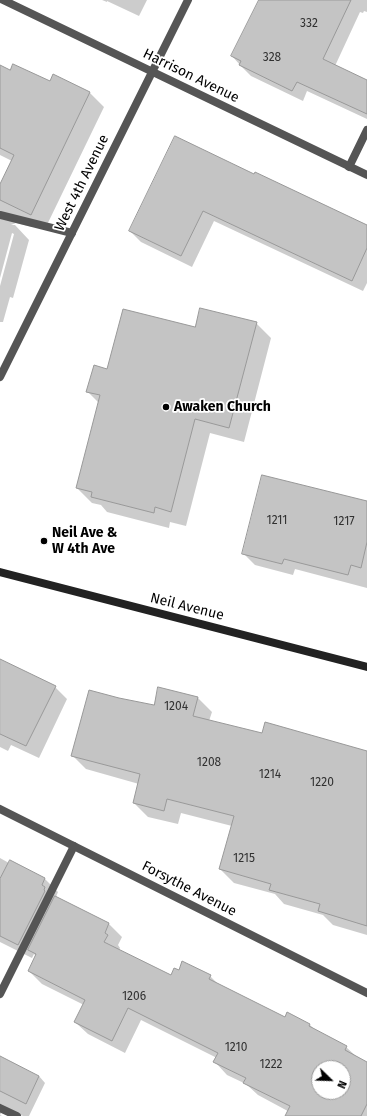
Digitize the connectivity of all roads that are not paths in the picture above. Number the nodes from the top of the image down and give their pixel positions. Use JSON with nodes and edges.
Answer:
{"nodes":[{"id":1,"x":3,"y":0,"type":"edge"},
{"id":2,"x":188,"y":0,"type":"edge"},
{"id":3,"x":152,"y":72,"type":"junction"},
{"id":4,"x":367,"y":130,"type":"edge"},
{"id":5,"x":349,"y":167,"type":"junction"},
{"id":6,"x":367,"y":175,"type":"edge"},
{"id":7,"x":0,"y":215,"type":"edge"},
{"id":8,"x":72,"y":233,"type":"junction"},
{"id":9,"x":0,"y":377,"type":"edge"},
{"id":10,"x":0,"y":572,"type":"edge"},
{"id":11,"x":367,"y":667,"type":"edge"},
{"id":12,"x":0,"y":809,"type":"edge"},
{"id":13,"x":74,"y":846,"type":"junction"},
{"id":14,"x":367,"y":993,"type":"edge"},
{"id":15,"x":0,"y":994,"type":"edge"},
{"id":16,"x":0,"y":1108,"type":"edge"},
{"id":17,"x":17,"y":1116,"type":"edge"}],
"edges":[{"from":1,"to":3,"type":"street","name":"Harrison Avenue"},
{"from":2,"to":3,"type":"street","name":"West 4th Avenue"},
{"from":3,"to":5,"type":"street","name":"Harrison Avenue"},
{"from":3,"to":8,"type":"street","name":"West 4th Avenue"},
{"from":4,"to":5,"type":"street"},
{"from":5,"to":6,"type":"street","name":"Harrison Avenue"},
{"from":7,"to":8,"type":"street"},
{"from":8,"to":9,"type":"street","name":"West 4th Avenue"},
{"from":10,"to":11,"type":"street","name":"Neil Avenue"},
{"from":12,"to":13,"type":"street","name":"Forsythe Avenue"},
{"from":13,"to":14,"type":"street","name":"Forsythe Avenue"},
{"from":13,"to":15,"type":"street"},
{"from":16,"to":17,"type":"street"}]}
